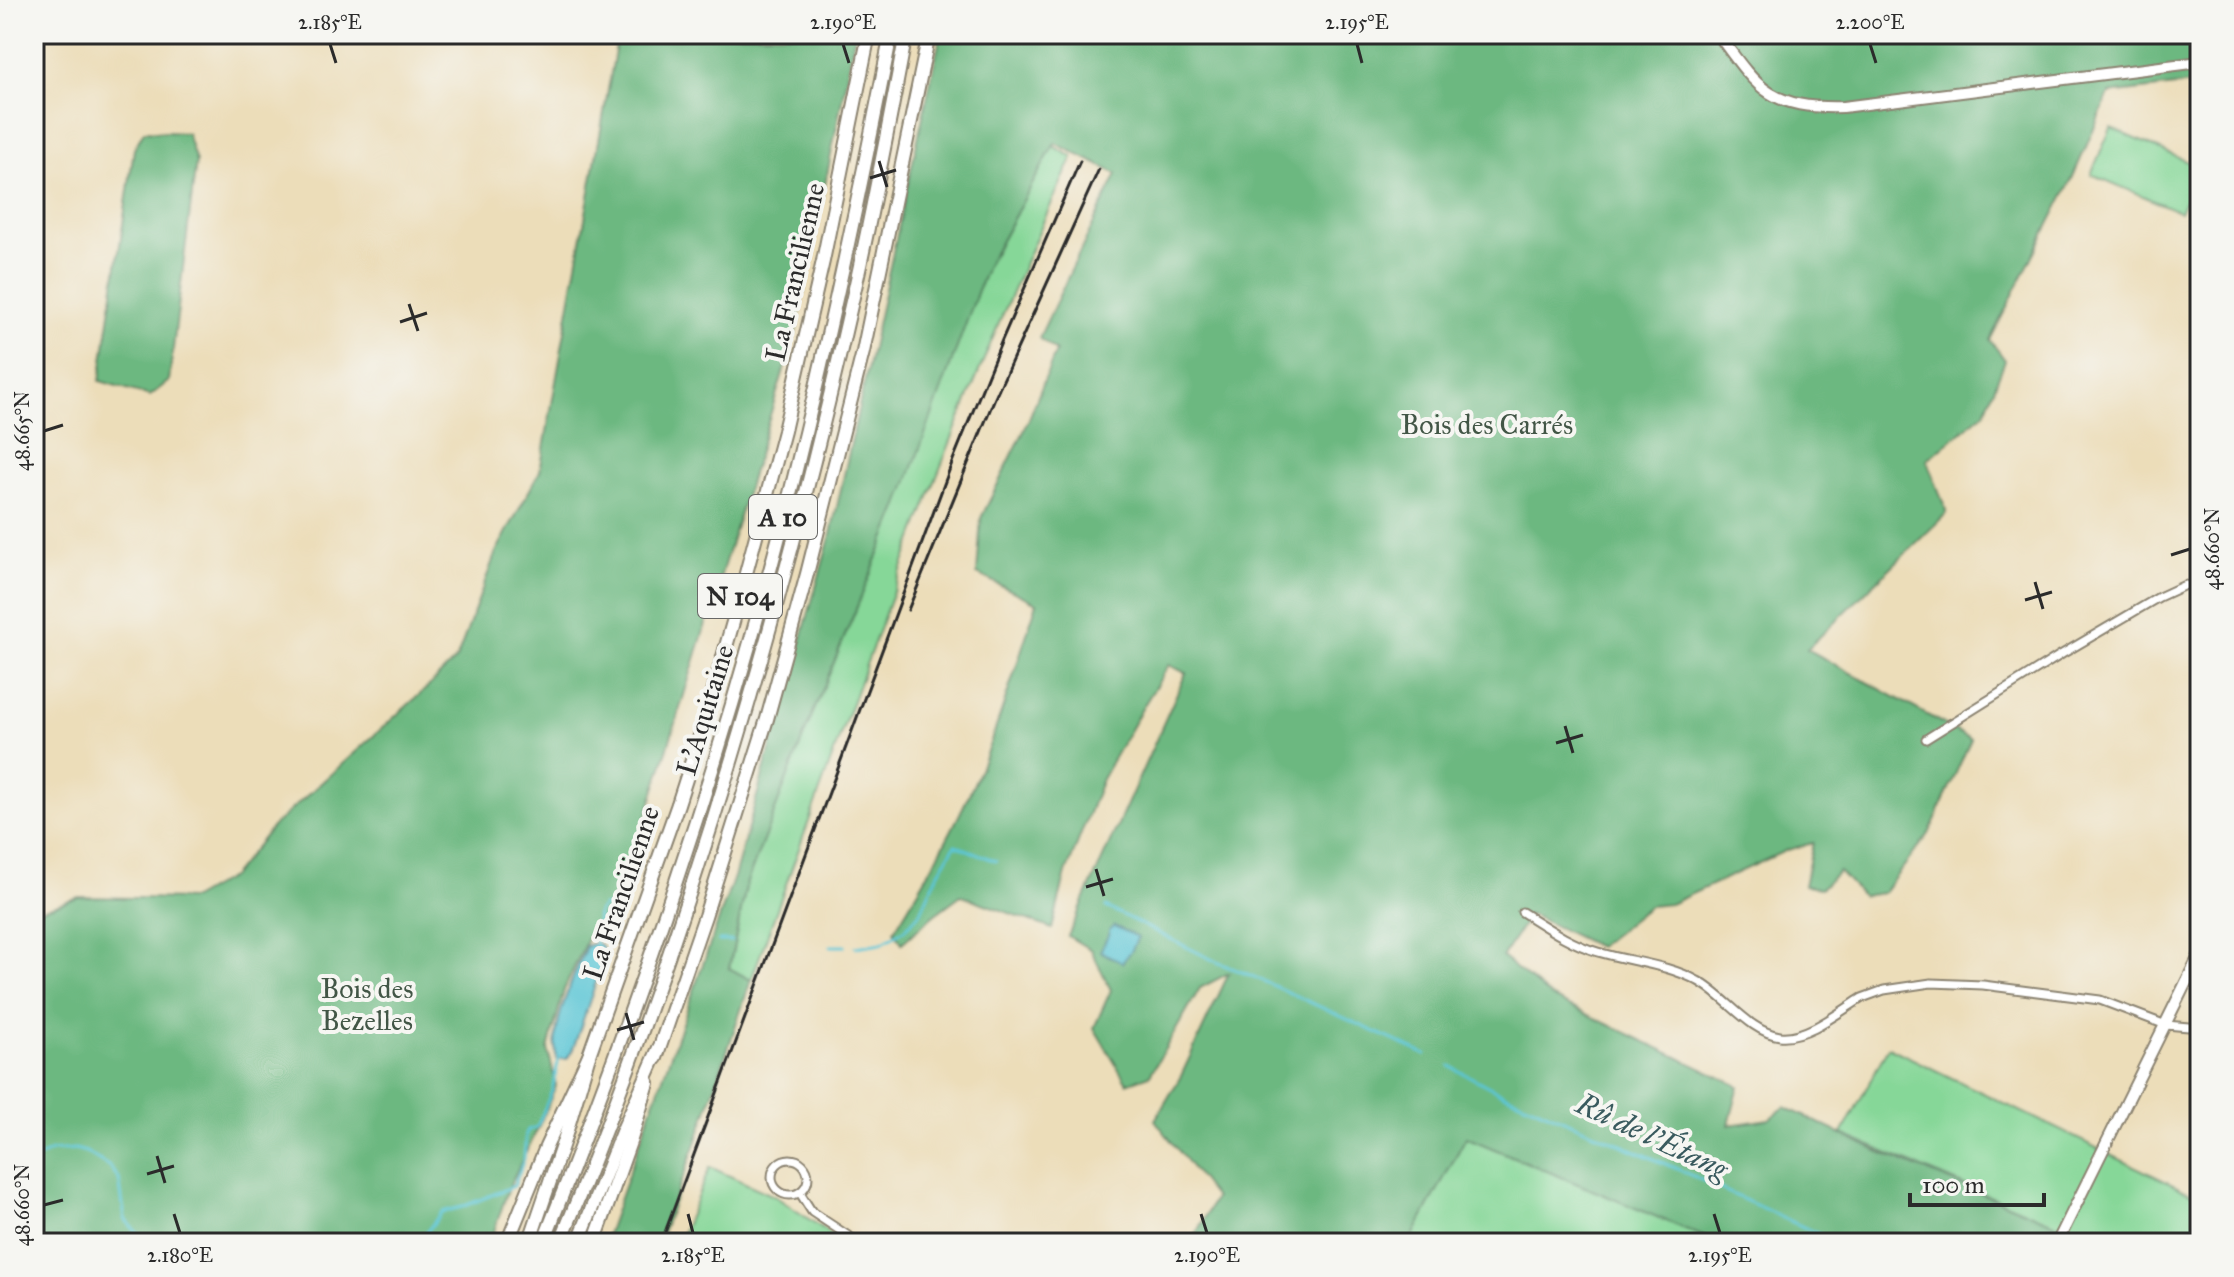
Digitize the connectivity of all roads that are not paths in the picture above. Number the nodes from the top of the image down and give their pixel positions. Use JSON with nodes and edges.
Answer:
{"nodes":[{"id":1,"x":869,"y":34,"type":"edge"},
{"id":2,"x":891,"y":34,"type":"edge"},
{"id":3,"x":906,"y":34,"type":"edge"},
{"id":4,"x":929,"y":34,"type":"edge"},
{"id":5,"x":1718,"y":34,"type":"edge"},
{"id":6,"x":2200,"y":62,"type":"edge"},
{"id":7,"x":2197,"y":586,"type":"edge"},
{"id":8,"x":2200,"y":595,"type":"edge"},
{"id":9,"x":1926,"y":739,"type":"dead end"},
{"id":10,"x":1522,"y":912,"type":"dead end"},
{"id":11,"x":2200,"y":954,"type":"edge"},
{"id":12,"x":2166,"y":1025,"type":"junction"},
{"id":13,"x":2200,"y":1028,"type":"edge"},
{"id":14,"x":659,"y":1048,"type":"junction"},
{"id":15,"x":589,"y":1055,"type":"junction"},
{"id":16,"x":800,"y":1193,"type":"junction"},
{"id":17,"x":507,"y":1243,"type":"edge"},
{"id":18,"x":529,"y":1243,"type":"edge"},
{"id":19,"x":543,"y":1243,"type":"edge"},
{"id":20,"x":560,"y":1243,"type":"edge"},
{"id":21,"x":578,"y":1243,"type":"edge"},
{"id":22,"x":594,"y":1243,"type":"edge"},
{"id":23,"x":859,"y":1243,"type":"edge"},
{"id":24,"x":2057,"y":1243,"type":"edge"}],
"edges":[{"from":1,"to":15,"type":"highway","name":"La Francilienne","number":"N 104"},
{"from":2,"to":19,"type":"highway","name":"L'Aquitaine","number":"A 10"},
{"from":3,"to":20,"type":"highway","name":"L'Aquitaine","number":"A 10"},
{"from":4,"to":14,"type":"highway","number":"N 104"},
{"from":5,"to":6,"type":"main road"},
{"from":7,"to":8,"type":"street"},
{"from":7,"to":9,"type":"street"},
{"from":10,"to":12,"type":"street"},
{"from":11,"to":12,"type":"main road"},
{"from":12,"to":13,"type":"street"},
{"from":12,"to":24,"type":"main road"},
{"from":14,"to":21,"type":"highway"},
{"from":14,"to":22,"type":"highway","number":"N 104"},
{"from":15,"to":17,"type":"highway","name":"La Francilienne","number":"N 104"},
{"from":15,"to":18,"type":"highway"},
{"from":16,"to":16,"type":"street"},
{"from":16,"to":23,"type":"street"}]}
